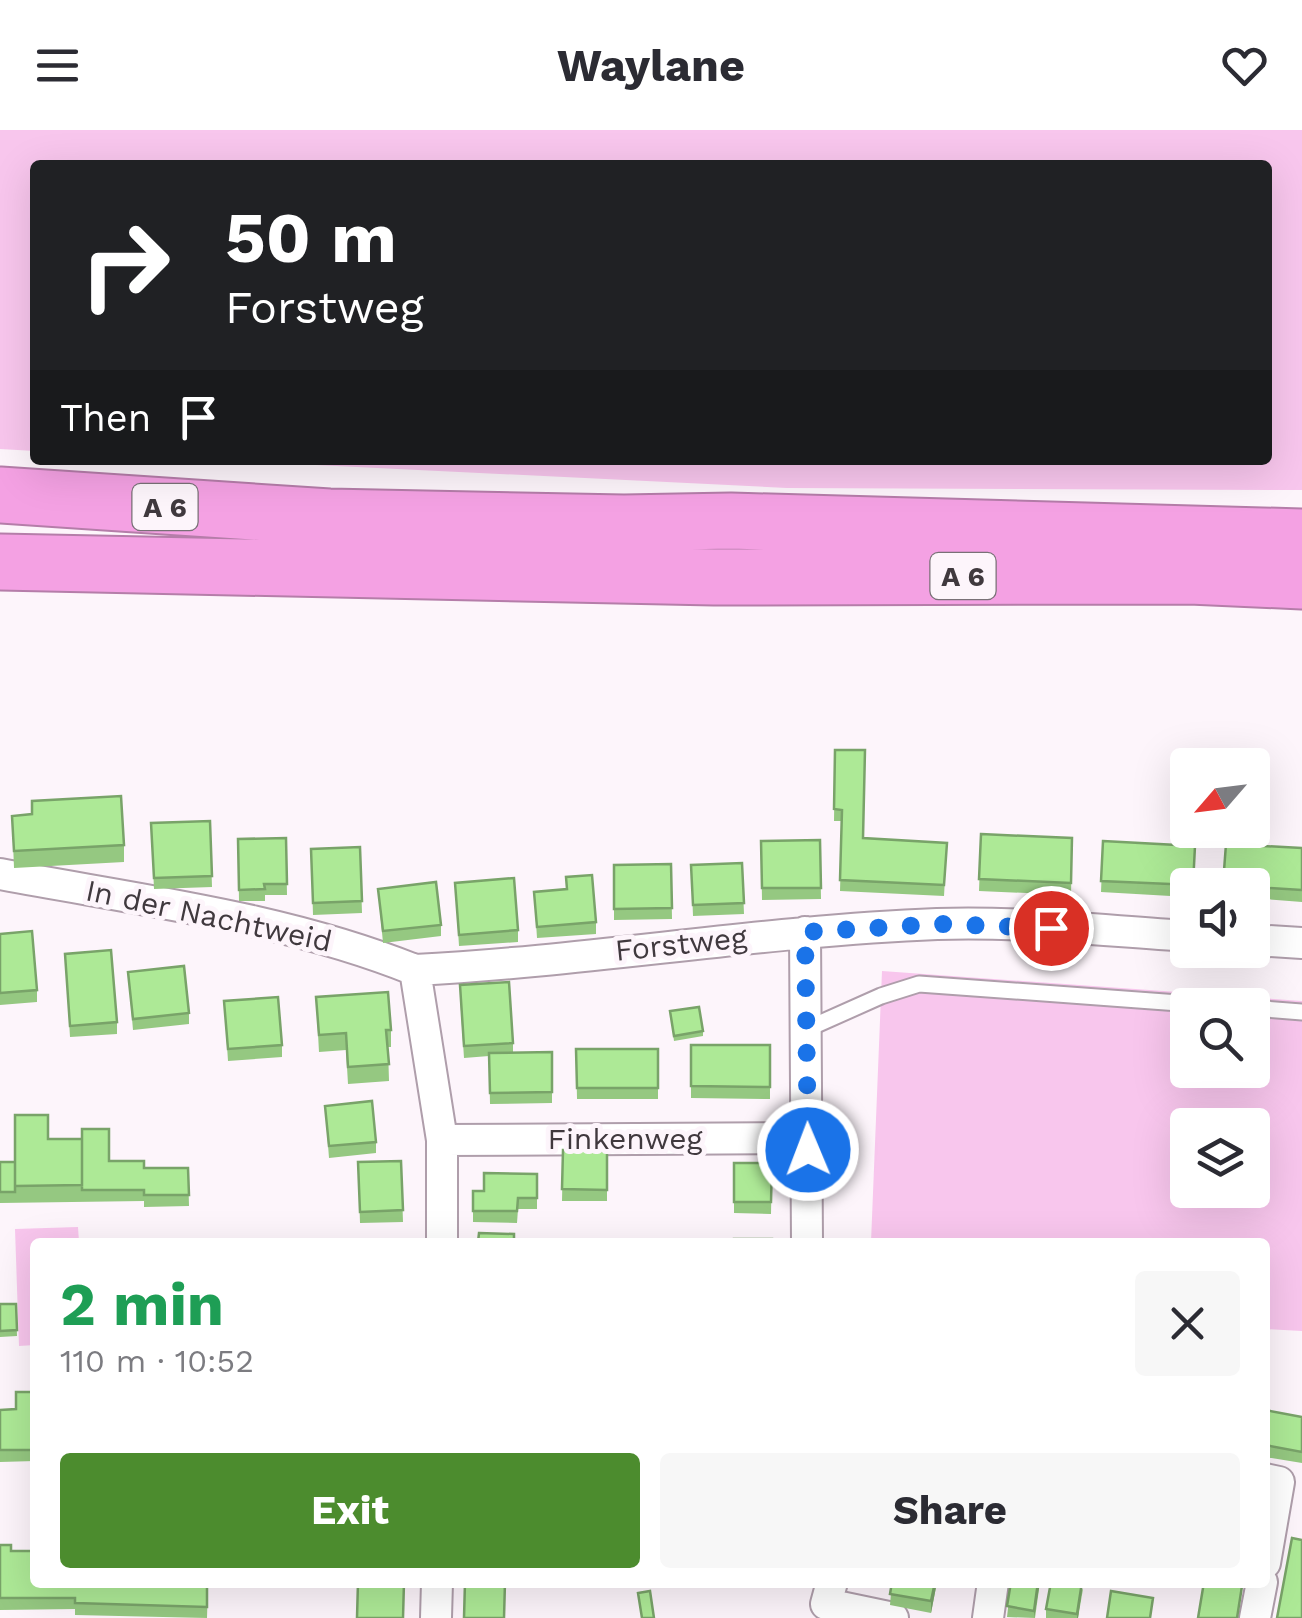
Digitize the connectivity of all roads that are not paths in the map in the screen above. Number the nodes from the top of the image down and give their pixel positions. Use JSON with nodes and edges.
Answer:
{"nodes":[{"id":1,"x":0,"y":496,"type":"edge"},
{"id":2,"x":1302,"y":537,"type":"edge"},
{"id":3,"x":623,"y":549,"type":"junction"},
{"id":4,"x":0,"y":562,"type":"edge"},
{"id":5,"x":1302,"y":581,"type":"edge"},
{"id":6,"x":0,"y":874,"type":"edge"},
{"id":7,"x":805,"y":932,"type":"junction"},
{"id":8,"x":1170,"y":935,"type":"edge"},
{"id":9,"x":1270,"y":941,"type":"edge"},
{"id":10,"x":1302,"y":944,"type":"edge"},
{"id":11,"x":415,"y":970,"type":"junction"},
{"id":12,"x":1170,"y":1002,"type":"edge"},
{"id":13,"x":1270,"y":1009,"type":"edge"},
{"id":14,"x":1302,"y":1012,"type":"edge"},
{"id":15,"x":806,"y":1029,"type":"junction"},
{"id":16,"x":808,"y":1138,"type":"junction"},
{"id":17,"x":442,"y":1140,"type":"junction"},
{"id":18,"x":442,"y":1238,"type":"edge"},
{"id":19,"x":807,"y":1238,"type":"edge"},
{"id":20,"x":1282,"y":1482,"type":"edge"},
{"id":21,"x":1270,"y":1539,"type":"edge"},
{"id":22,"x":437,"y":1588,"type":"edge"},
{"id":23,"x":992,"y":1588,"type":"edge"},
{"id":24,"x":1261,"y":1588,"type":"edge"},
{"id":25,"x":826,"y":1597,"type":"edge"},
{"id":26,"x":436,"y":1618,"type":"edge"},
{"id":27,"x":893,"y":1618,"type":"edge"},
{"id":28,"x":988,"y":1618,"type":"edge"},
{"id":29,"x":1255,"y":1618,"type":"edge"}],
"edges":[{"from":1,"to":3,"type":"highway","number":"A 6"},
{"from":2,"to":3,"type":"highway","number":"A 6"},
{"from":3,"to":4,"type":"highway","number":"A 6"},
{"from":3,"to":5,"type":"highway","number":"A 6"},
{"from":6,"to":11,"type":"street","name":"In der Nachtweid"},
{"from":7,"to":8,"type":"street","name":"Forstweg"},
{"from":7,"to":11,"type":"street","name":"Forstweg"},
{"from":7,"to":15,"type":"street"},
{"from":9,"to":10,"type":"street"},
{"from":11,"to":17,"type":"street"},
{"from":12,"to":15,"type":"lane"},
{"from":13,"to":14,"type":"lane"},
{"from":15,"to":16,"type":"street"},
{"from":16,"to":17,"type":"street","name":"Finkenweg"},
{"from":16,"to":19,"type":"street"},
{"from":17,"to":18,"type":"street"},
{"from":20,"to":21,"type":"street"},
{"from":22,"to":26,"type":"street"},
{"from":23,"to":28,"type":"street"},
{"from":24,"to":29,"type":"street"},
{"from":25,"to":27,"type":"street"}]}
